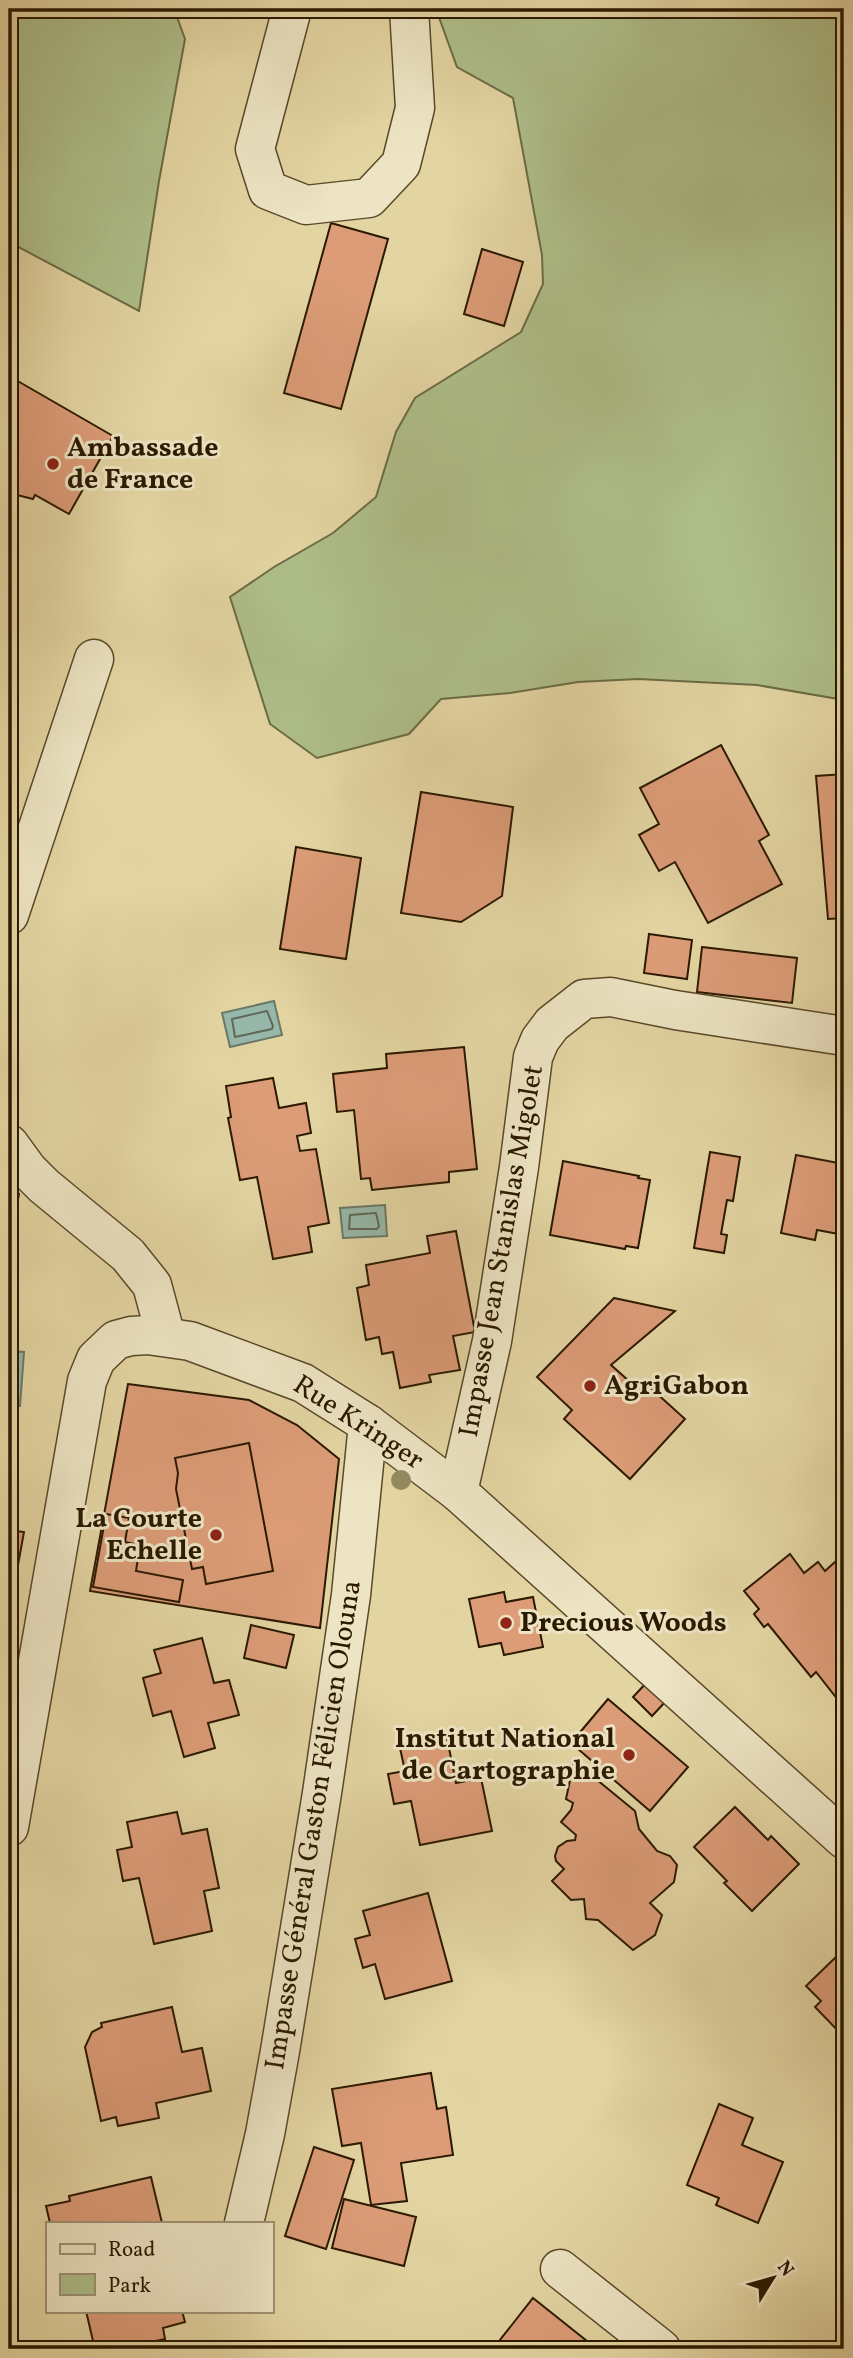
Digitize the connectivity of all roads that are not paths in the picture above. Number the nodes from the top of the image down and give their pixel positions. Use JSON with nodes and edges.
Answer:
{"nodes":[{"id":1,"x":292,"y":9,"type":"edge"},
{"id":2,"x":409,"y":9,"type":"edge"},
{"id":3,"x":94,"y":659,"type":"dead end"},
{"id":4,"x":9,"y":915,"type":"edge"},
{"id":5,"x":844,"y":1036,"type":"edge"},
{"id":6,"x":9,"y":1144,"type":"edge"},
{"id":7,"x":166,"y":1337,"type":"junction"},
{"id":8,"x":368,"y":1424,"type":"junction"},
{"id":9,"x":458,"y":1492,"type":"junction"},
{"id":10,"x":9,"y":1827,"type":"edge"},
{"id":11,"x":844,"y":1839,"type":"edge"},
{"id":12,"x":244,"y":2222,"type":"edge"},
{"id":13,"x":559,"y":2269,"type":"dead end"},
{"id":14,"x":661,"y":2349,"type":"edge"}],
"edges":[{"from":1,"to":2,"type":"street"},
{"from":3,"to":4,"type":"street"},
{"from":5,"to":9,"type":"street","name":"Impasse Jean Stanislas Migolet"},
{"from":6,"to":7,"type":"street"},
{"from":7,"to":8,"type":"street","name":"Rue Kringer"},
{"from":7,"to":10,"type":"street","name":"Rue Kringer"},
{"from":8,"to":9,"type":"street","name":"Rue Kringer"},
{"from":8,"to":12,"type":"street","name":"Impasse Général Gaston Félicien Olouna"},
{"from":9,"to":11,"type":"street","name":"Rue Kringer"},
{"from":13,"to":14,"type":"street"}]}
